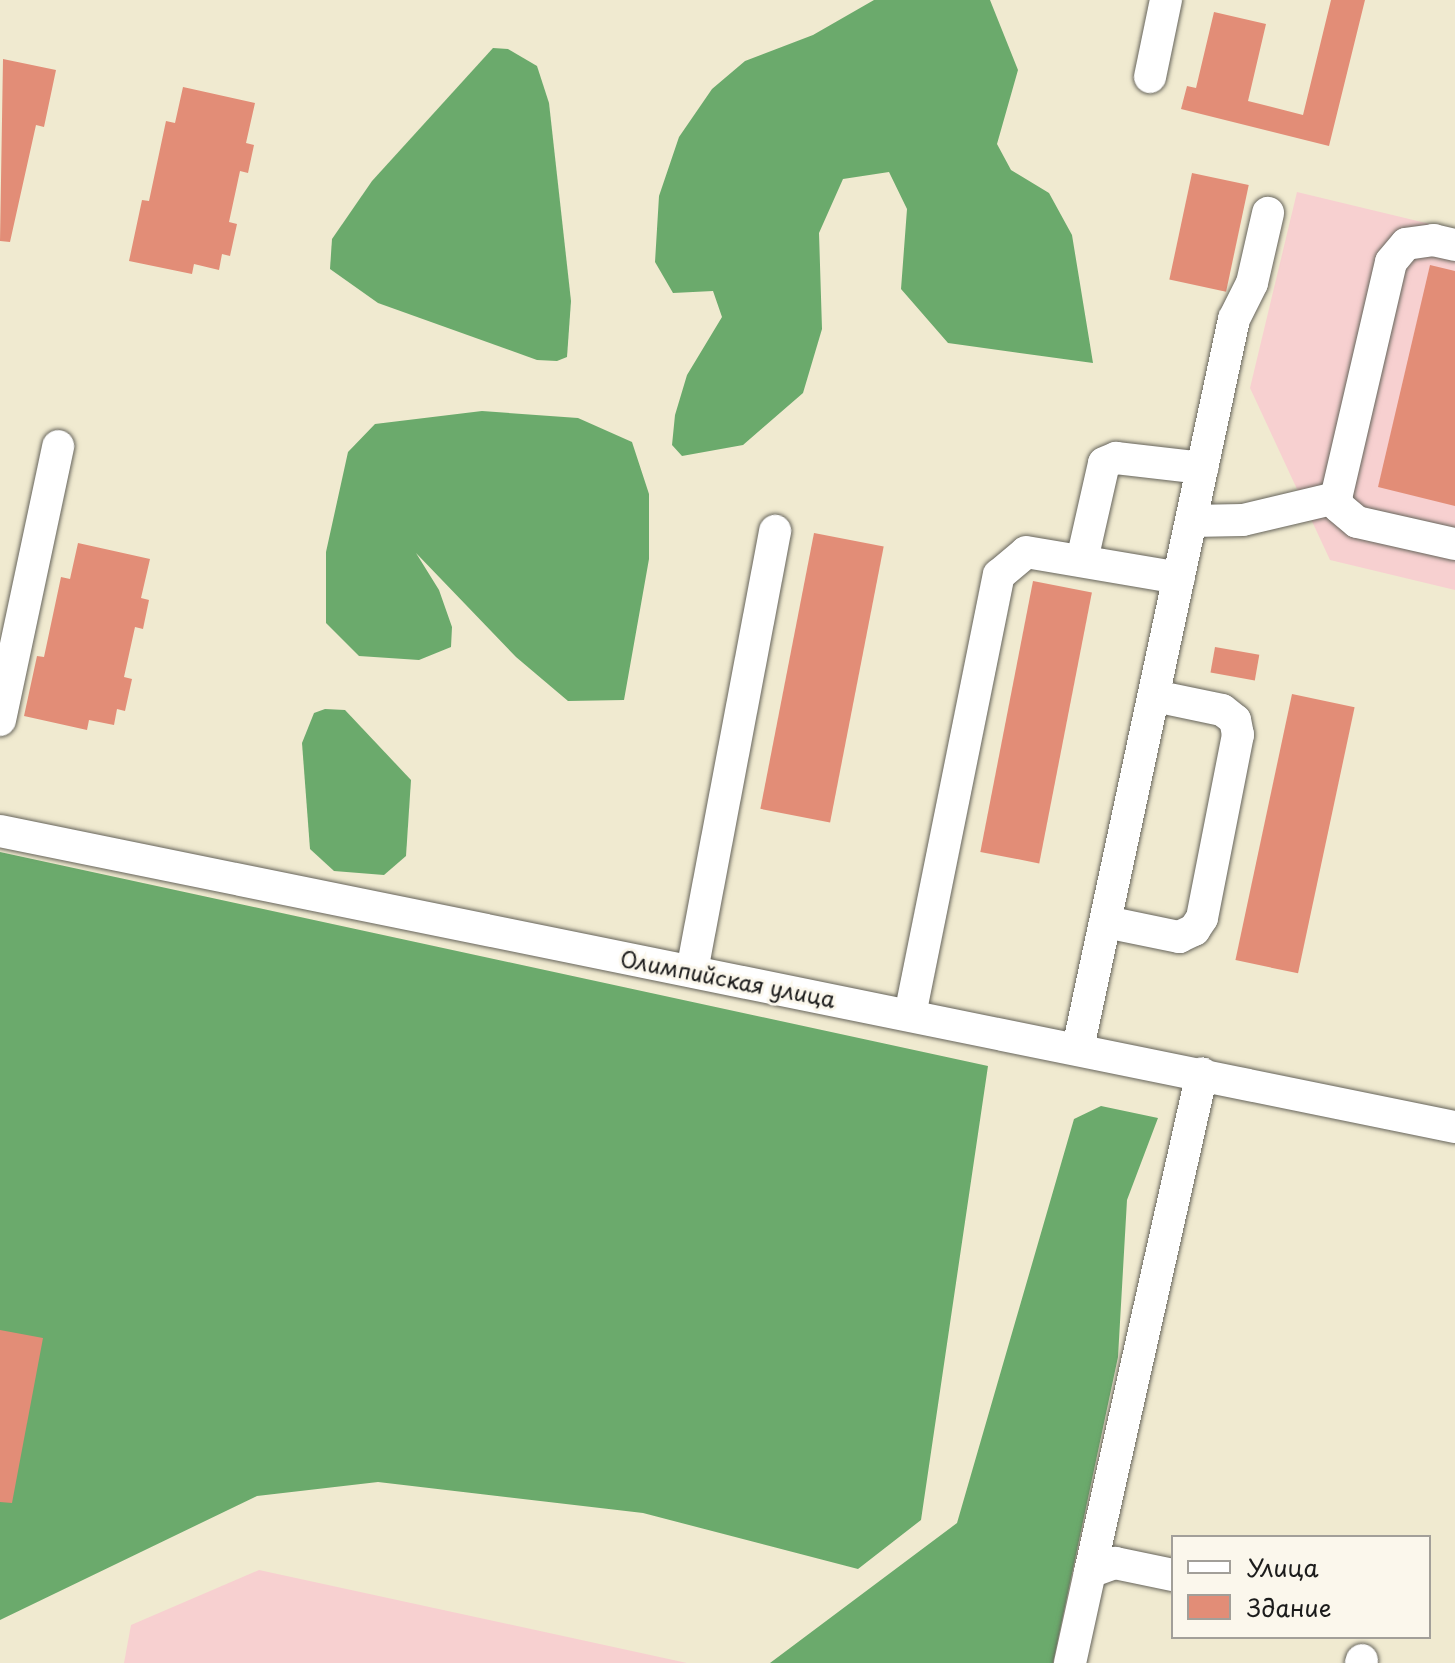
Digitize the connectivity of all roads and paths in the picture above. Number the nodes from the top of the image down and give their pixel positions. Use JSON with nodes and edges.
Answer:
{"nodes":[{"id":1,"x":1166,"y":0,"type":"edge"},
{"id":2,"x":1150,"y":77,"type":"dead end"},
{"id":3,"x":1268,"y":213,"type":"dead end"},
{"id":4,"x":1455,"y":245,"type":"edge"},
{"id":5,"x":58,"y":446,"type":"dead end"},
{"id":6,"x":1202,"y":468,"type":"junction"},
{"id":7,"x":1336,"y":498,"type":"junction"},
{"id":8,"x":1191,"y":521,"type":"junction"},
{"id":9,"x":775,"y":531,"type":"dead end"},
{"id":10,"x":1455,"y":544,"type":"edge"},
{"id":11,"x":1082,"y":560,"type":"junction"},
{"id":12,"x":1179,"y":578,"type":"junction"},
{"id":13,"x":1155,"y":696,"type":"junction"},
{"id":14,"x":0,"y":720,"type":"edge"},
{"id":15,"x":0,"y":831,"type":"edge"},
{"id":16,"x":1106,"y":922,"type":"junction"},
{"id":17,"x":692,"y":971,"type":"junction"},
{"id":18,"x":910,"y":1015,"type":"junction"},
{"id":19,"x":1078,"y":1048,"type":"junction"},
{"id":20,"x":1202,"y":1073,"type":"junction"},
{"id":21,"x":1455,"y":1127,"type":"edge"},
{"id":22,"x":1090,"y":1572,"type":"junction"},
{"id":23,"x":1171,"y":1575,"type":"edge"},
{"id":24,"x":1070,"y":1663,"type":"edge"}],
"edges":[{"from":1,"to":2,"type":"street"},
{"from":3,"to":6,"type":"street"},
{"from":4,"to":7,"type":"street"},
{"from":5,"to":14,"type":"street"},
{"from":6,"to":8,"type":"street"},
{"from":6,"to":11,"type":"street"},
{"from":7,"to":8,"type":"street"},
{"from":7,"to":10,"type":"street"},
{"from":8,"to":12,"type":"street"},
{"from":9,"to":17,"type":"street"},
{"from":11,"to":12,"type":"street"},
{"from":11,"to":18,"type":"street"},
{"from":12,"to":13,"type":"street"},
{"from":13,"to":16,"type":"street"},
{"from":13,"to":16,"type":"street"},
{"from":15,"to":17,"type":"street","name":"Олимпийская улица"},
{"from":16,"to":19,"type":"street"},
{"from":17,"to":18,"type":"street","name":"Олимпийская улица"},
{"from":18,"to":19,"type":"street","name":"Олимпийская улица"},
{"from":19,"to":20,"type":"street","name":"Олимпийская улица"},
{"from":20,"to":21,"type":"street","name":"Олимпийская улица"},
{"from":20,"to":22,"type":"street"},
{"from":22,"to":23,"type":"street"},
{"from":22,"to":24,"type":"street"}]}
